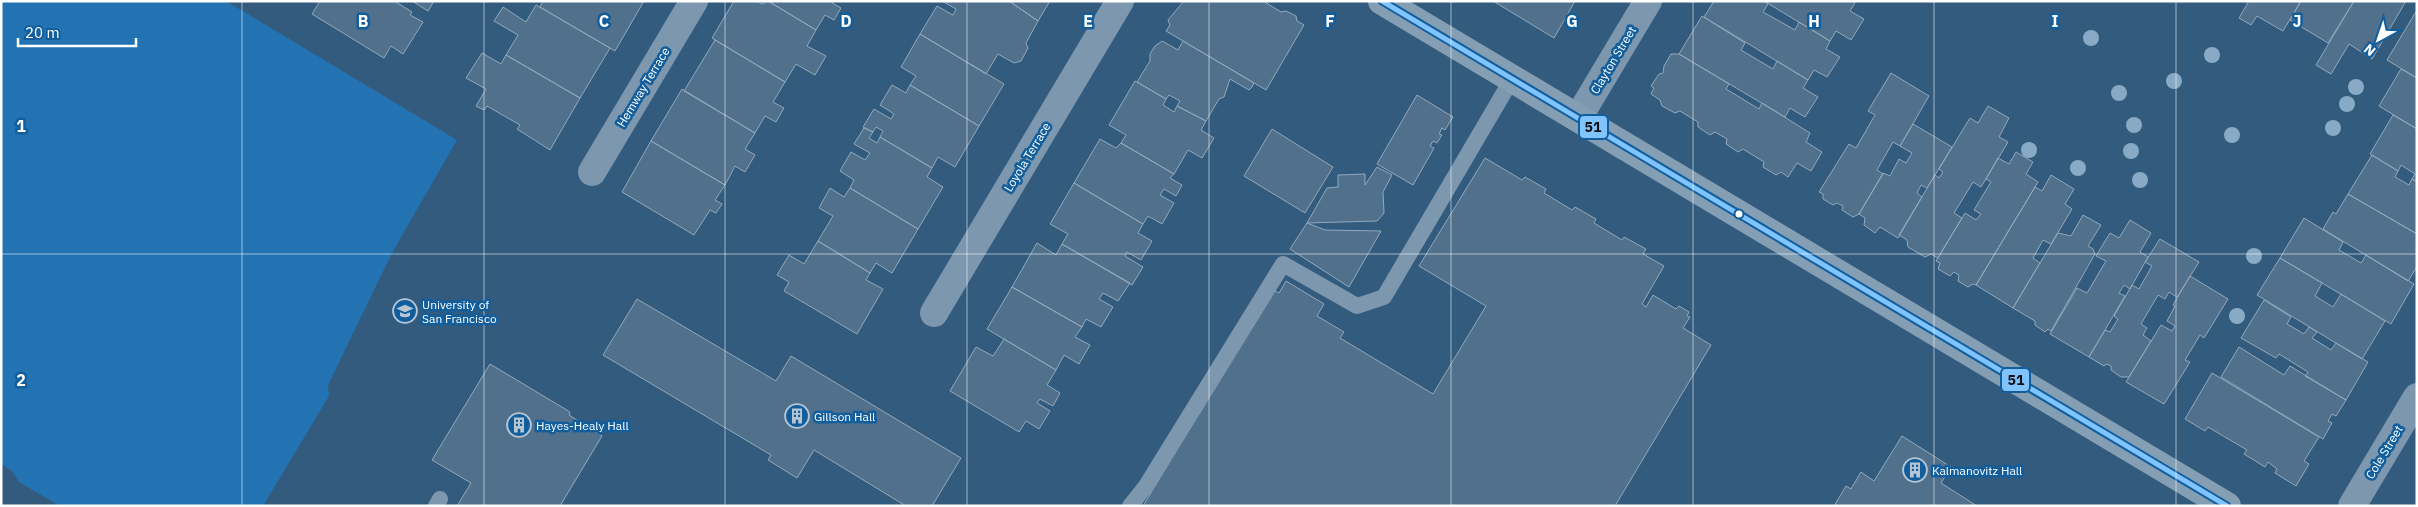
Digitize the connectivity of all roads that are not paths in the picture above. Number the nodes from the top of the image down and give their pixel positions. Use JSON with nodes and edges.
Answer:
{"nodes":[{"id":1,"x":694,"y":1,"type":"edge"},
{"id":2,"x":1120,"y":1,"type":"edge"},
{"id":3,"x":1382,"y":1,"type":"edge"},
{"id":4,"x":1648,"y":1,"type":"edge"},
{"id":5,"x":1512,"y":79,"type":"junction"},
{"id":6,"x":1578,"y":118,"type":"junction"},
{"id":7,"x":592,"y":172,"type":"dead end"},
{"id":8,"x":934,"y":313,"type":"dead end"},
{"id":9,"x":2417,"y":398,"type":"edge"},
{"id":10,"x":1130,"y":506,"type":"edge"},
{"id":11,"x":2227,"y":506,"type":"edge"},
{"id":12,"x":2352,"y":506,"type":"edge"}],
"edges":[{"from":1,"to":7,"type":"street","name":"Hemway Terrace"},
{"from":2,"to":8,"type":"street","name":"Loyola Terrace"},
{"from":3,"to":5,"type":"main road"},
{"from":4,"to":6,"type":"street","name":"Clayton Street"},
{"from":5,"to":6,"type":"main road"},
{"from":5,"to":10,"type":"lane"},
{"from":6,"to":11,"type":"main road"},
{"from":9,"to":12,"type":"street","name":"Cole Street"}]}
